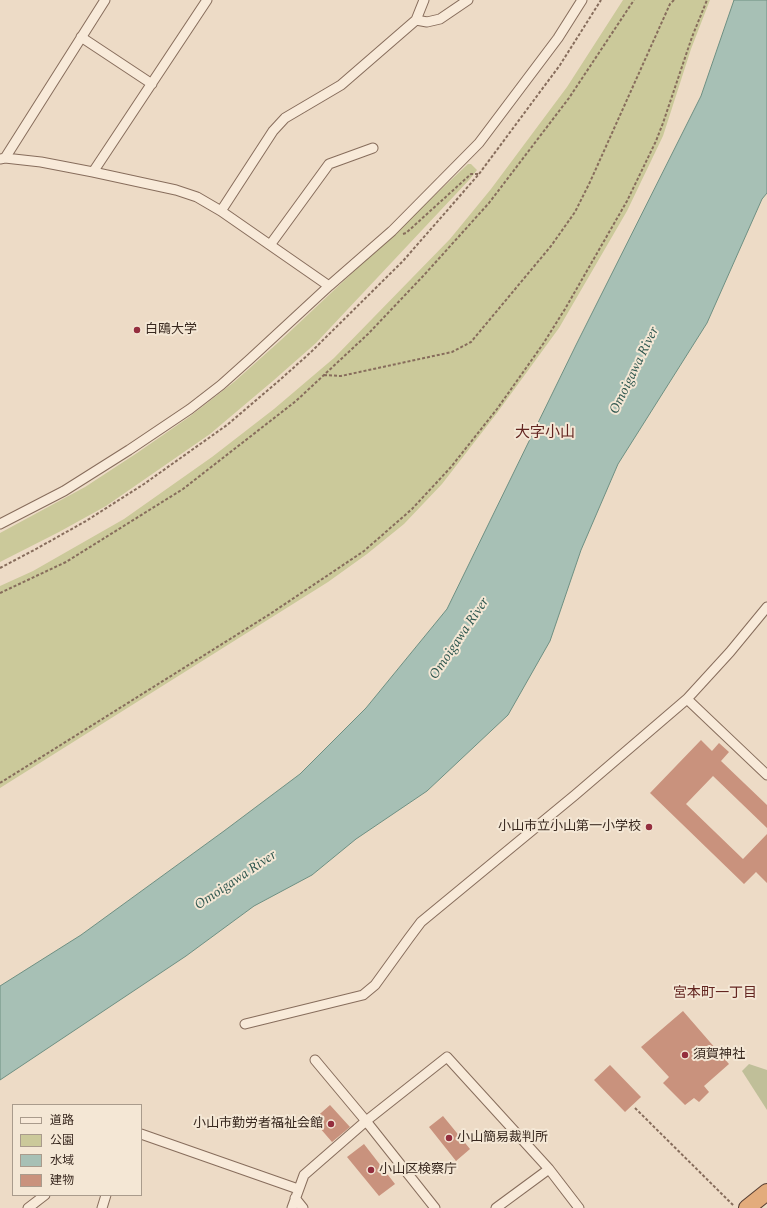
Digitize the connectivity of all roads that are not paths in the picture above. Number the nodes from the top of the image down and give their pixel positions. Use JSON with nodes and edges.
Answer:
{"nodes":[{"id":1,"x":105,"y":0,"type":"edge"},
{"id":2,"x":207,"y":0,"type":"edge"},
{"id":3,"x":424,"y":0,"type":"edge"},
{"id":4,"x":468,"y":0,"type":"edge"},
{"id":5,"x":582,"y":0,"type":"edge"},
{"id":6,"x":416,"y":20,"type":"junction"},
{"id":7,"x":81,"y":37,"type":"junction"},
{"id":8,"x":152,"y":84,"type":"junction"},
{"id":9,"x":373,"y":148,"type":"dead end"},
{"id":10,"x":2,"y":158,"type":"edge"},
{"id":11,"x":93,"y":172,"type":"junction"},
{"id":12,"x":221,"y":211,"type":"junction"},
{"id":13,"x":270,"y":245,"type":"junction"},
{"id":14,"x":329,"y":286,"type":"junction"},
{"id":15,"x":0,"y":524,"type":"edge"},
{"id":16,"x":767,"y":607,"type":"edge"},
{"id":17,"x":687,"y":699,"type":"junction"},
{"id":18,"x":767,"y":775,"type":"edge"},
{"id":19,"x":245,"y":1024,"type":"dead end"},
{"id":20,"x":315,"y":1060,"type":"dead end"},
{"id":21,"x":366,"y":1121,"type":"junction"},
{"id":22,"x":142,"y":1134,"type":"edge"},
{"id":23,"x":549,"y":1169,"type":"junction"},
{"id":24,"x":767,"y":1192,"type":"edge"},
{"id":25,"x":297,"y":1194,"type":"junction"},
{"id":26,"x":44,"y":1196,"type":"edge"},
{"id":27,"x":106,"y":1196,"type":"edge"},
{"id":28,"x":28,"y":1208,"type":"edge"},
{"id":29,"x":102,"y":1208,"type":"edge"},
{"id":30,"x":292,"y":1208,"type":"edge"},
{"id":31,"x":303,"y":1208,"type":"edge"},
{"id":32,"x":435,"y":1208,"type":"edge"},
{"id":33,"x":496,"y":1208,"type":"edge"},
{"id":34,"x":579,"y":1208,"type":"edge"},
{"id":35,"x":747,"y":1208,"type":"edge"}],
"edges":[{"from":1,"to":7,"type":"street"},
{"from":2,"to":8,"type":"street"},
{"from":3,"to":6,"type":"street"},
{"from":4,"to":6,"type":"street"},
{"from":5,"to":14,"type":"street"},
{"from":6,"to":12,"type":"street"},
{"from":7,"to":8,"type":"street"},
{"from":7,"to":10,"type":"street"},
{"from":8,"to":11,"type":"street"},
{"from":9,"to":13,"type":"street"},
{"from":10,"to":11,"type":"street"},
{"from":11,"to":12,"type":"street"},
{"from":12,"to":13,"type":"street"},
{"from":13,"to":14,"type":"street"},
{"from":14,"to":15,"type":"street"},
{"from":16,"to":17,"type":"street"},
{"from":17,"to":18,"type":"street"},
{"from":17,"to":19,"type":"street"},
{"from":20,"to":21,"type":"street"},
{"from":21,"to":23,"type":"street"},
{"from":21,"to":25,"type":"street"},
{"from":21,"to":32,"type":"street"},
{"from":22,"to":25,"type":"street"},
{"from":23,"to":33,"type":"street"},
{"from":23,"to":34,"type":"street"},
{"from":24,"to":35,"type":"highway"},
{"from":25,"to":30,"type":"street"},
{"from":25,"to":31,"type":"street"},
{"from":26,"to":28,"type":"street"},
{"from":27,"to":29,"type":"street"}]}
